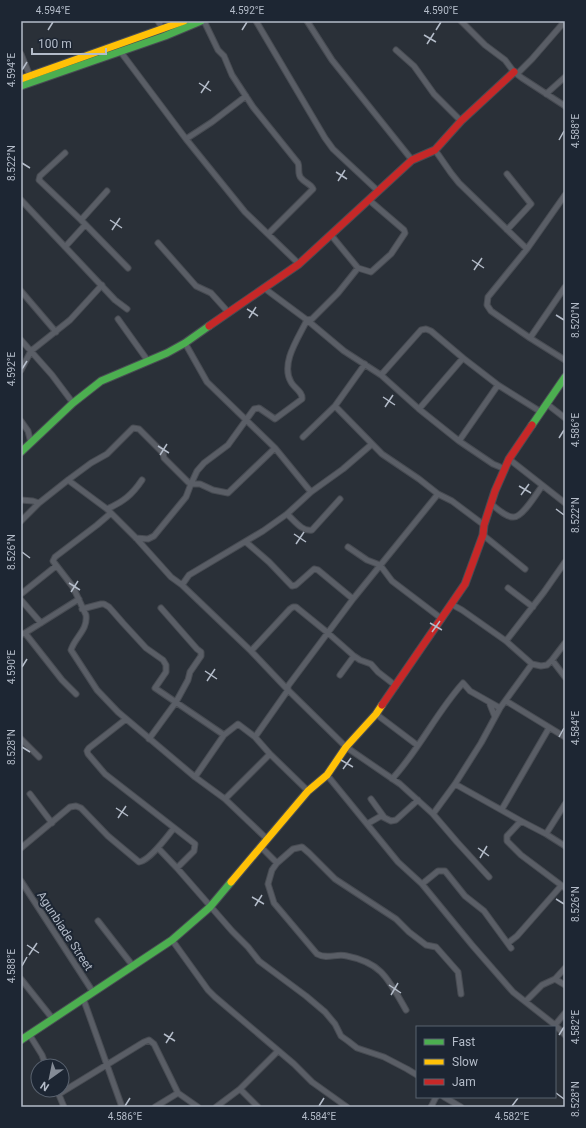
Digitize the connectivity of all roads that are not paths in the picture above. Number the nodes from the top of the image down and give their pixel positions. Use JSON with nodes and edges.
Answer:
{"nodes":[{"id":1,"x":158,"y":21,"type":"edge"},
{"id":2,"x":184,"y":21,"type":"edge"},
{"id":3,"x":201,"y":21,"type":"edge"},
{"id":4,"x":204,"y":21,"type":"edge"},
{"id":5,"x":256,"y":21,"type":"edge"},
{"id":6,"x":307,"y":21,"type":"edge"},
{"id":7,"x":461,"y":21,"type":"edge"},
{"id":8,"x":565,"y":21,"type":"edge"},
{"id":9,"x":163,"y":30,"type":"junction"},
{"id":10,"x":396,"y":50,"type":"dead end"},
{"id":11,"x":120,"y":51,"type":"junction"},
{"id":12,"x":21,"y":54,"type":"edge"},
{"id":13,"x":516,"y":73,"type":"junction"},
{"id":14,"x":30,"y":76,"type":"junction"},
{"id":15,"x":565,"y":77,"type":"edge"},
{"id":16,"x":21,"y":79,"type":"edge"},
{"id":17,"x":21,"y":86,"type":"edge"},
{"id":18,"x":546,"y":94,"type":"junction"},
{"id":19,"x":246,"y":96,"type":"junction"},
{"id":20,"x":565,"y":106,"type":"edge"},
{"id":21,"x":461,"y":121,"type":"junction"},
{"id":22,"x":186,"y":139,"type":"junction"},
{"id":23,"x":434,"y":150,"type":"junction"},
{"id":24,"x":65,"y":153,"type":"dead end"},
{"id":25,"x":412,"y":160,"type":"junction"},
{"id":26,"x":507,"y":174,"type":"dead end"},
{"id":27,"x":378,"y":191,"type":"junction"},
{"id":28,"x":107,"y":192,"type":"dead end"},
{"id":29,"x":565,"y":195,"type":"edge"},
{"id":30,"x":21,"y":200,"type":"edge"},
{"id":31,"x":369,"y":200,"type":"junction"},
{"id":32,"x":81,"y":220,"type":"junction"},
{"id":33,"x":85,"y":225,"type":"junction"},
{"id":34,"x":507,"y":230,"type":"junction"},
{"id":35,"x":268,"y":234,"type":"junction"},
{"id":36,"x":331,"y":235,"type":"junction"},
{"id":37,"x":158,"y":243,"type":"dead end"},
{"id":38,"x":65,"y":247,"type":"junction"},
{"id":39,"x":527,"y":248,"type":"junction"},
{"id":40,"x":299,"y":264,"type":"junction"},
{"id":41,"x":128,"y":268,"type":"dead end"},
{"id":42,"x":358,"y":268,"type":"junction"},
{"id":43,"x":102,"y":285,"type":"junction"},
{"id":44,"x":565,"y":287,"type":"edge"},
{"id":45,"x":264,"y":288,"type":"junction"},
{"id":46,"x":21,"y":290,"type":"edge"},
{"id":47,"x":127,"y":309,"type":"dead end"},
{"id":48,"x":229,"y":313,"type":"junction"},
{"id":49,"x":118,"y":319,"type":"dead end"},
{"id":50,"x":307,"y":320,"type":"junction"},
{"id":51,"x":56,"y":332,"type":"junction"},
{"id":52,"x":530,"y":338,"type":"junction"},
{"id":53,"x":21,"y":340,"type":"edge"},
{"id":54,"x":186,"y":343,"type":"junction"},
{"id":55,"x":31,"y":352,"type":"junction"},
{"id":56,"x":463,"y":358,"type":"junction"},
{"id":57,"x":565,"y":360,"type":"edge"},
{"id":58,"x":148,"y":361,"type":"junction"},
{"id":59,"x":365,"y":364,"type":"junction"},
{"id":60,"x":21,"y":370,"type":"edge"},
{"id":61,"x":381,"y":375,"type":"junction"},
{"id":62,"x":565,"y":377,"type":"edge"},
{"id":63,"x":498,"y":384,"type":"junction"},
{"id":64,"x":73,"y":403,"type":"junction"},
{"id":65,"x":546,"y":404,"type":"junction"},
{"id":66,"x":335,"y":406,"type":"junction"},
{"id":67,"x":419,"y":409,"type":"junction"},
{"id":68,"x":541,"y":412,"type":"junction"},
{"id":69,"x":565,"y":418,"type":"edge"},
{"id":70,"x":245,"y":420,"type":"junction"},
{"id":71,"x":21,"y":421,"type":"edge"},
{"id":72,"x":303,"y":437,"type":"dead end"},
{"id":73,"x":459,"y":441,"type":"junction"},
{"id":74,"x":31,"y":443,"type":"junction"},
{"id":75,"x":372,"y":444,"type":"junction"},
{"id":76,"x":275,"y":448,"type":"junction"},
{"id":77,"x":21,"y":452,"type":"edge"},
{"id":78,"x":509,"y":459,"type":"junction"},
{"id":79,"x":505,"y":469,"type":"junction"},
{"id":80,"x":68,"y":480,"type":"junction"},
{"id":81,"x":142,"y":480,"type":"dead end"},
{"id":82,"x":191,"y":484,"type":"junction"},
{"id":83,"x":542,"y":486,"type":"junction"},
{"id":84,"x":311,"y":492,"type":"junction"},
{"id":85,"x":438,"y":494,"type":"junction"},
{"id":86,"x":340,"y":499,"type":"dead end"},
{"id":87,"x":21,"y":500,"type":"edge"},
{"id":88,"x":565,"y":503,"type":"edge"},
{"id":89,"x":39,"y":504,"type":"junction"},
{"id":90,"x":491,"y":504,"type":"junction"},
{"id":91,"x":109,"y":511,"type":"junction"},
{"id":92,"x":287,"y":514,"type":"junction"},
{"id":93,"x":21,"y":521,"type":"edge"},
{"id":94,"x":484,"y":525,"type":"junction"},
{"id":95,"x":483,"y":535,"type":"junction"},
{"id":96,"x":136,"y":538,"type":"junction"},
{"id":97,"x":246,"y":542,"type":"junction"},
{"id":98,"x":348,"y":547,"type":"dead end"},
{"id":99,"x":565,"y":562,"type":"edge"},
{"id":100,"x":380,"y":565,"type":"junction"},
{"id":101,"x":56,"y":566,"type":"junction"},
{"id":102,"x":525,"y":569,"type":"dead end"},
{"id":103,"x":182,"y":585,"type":"junction"},
{"id":104,"x":508,"y":588,"type":"dead end"},
{"id":105,"x":21,"y":594,"type":"edge"},
{"id":106,"x":79,"y":599,"type":"junction"},
{"id":107,"x":353,"y":599,"type":"junction"},
{"id":108,"x":21,"y":600,"type":"edge"},
{"id":109,"x":451,"y":604,"type":"junction"},
{"id":110,"x":533,"y":607,"type":"junction"},
{"id":111,"x":161,"y":608,"type":"dead end"},
{"id":112,"x":82,"y":609,"type":"junction"},
{"id":113,"x":442,"y":619,"type":"junction"},
{"id":114,"x":41,"y":623,"type":"junction"},
{"id":115,"x":23,"y":633,"type":"edge"},
{"id":116,"x":328,"y":633,"type":"junction"},
{"id":117,"x":506,"y":641,"type":"junction"},
{"id":118,"x":565,"y":643,"type":"edge"},
{"id":119,"x":251,"y":651,"type":"junction"},
{"id":120,"x":354,"y":656,"type":"junction"},
{"id":121,"x":552,"y":660,"type":"junction"},
{"id":122,"x":532,"y":664,"type":"junction"},
{"id":123,"x":340,"y":675,"type":"dead end"},
{"id":124,"x":565,"y":677,"type":"edge"},
{"id":125,"x":396,"y":686,"type":"junction"},
{"id":126,"x":288,"y":690,"type":"junction"},
{"id":127,"x":76,"y":694,"type":"dead end"},
{"id":128,"x":506,"y":701,"type":"junction"},
{"id":129,"x":176,"y":702,"type":"junction"},
{"id":130,"x":488,"y":702,"type":"junction"},
{"id":131,"x":500,"y":708,"type":"junction"},
{"id":132,"x":376,"y":714,"type":"junction"},
{"id":133,"x":495,"y":717,"type":"junction"},
{"id":134,"x":126,"y":719,"type":"junction"},
{"id":135,"x":549,"y":728,"type":"junction"},
{"id":136,"x":224,"y":735,"type":"junction"},
{"id":137,"x":255,"y":736,"type":"junction"},
{"id":138,"x":565,"y":737,"type":"edge"},
{"id":139,"x":21,"y":739,"type":"edge"},
{"id":140,"x":149,"y":739,"type":"junction"},
{"id":141,"x":417,"y":745,"type":"junction"},
{"id":142,"x":346,"y":747,"type":"junction"},
{"id":143,"x":270,"y":754,"type":"junction"},
{"id":144,"x":39,"y":757,"type":"dead end"},
{"id":145,"x":327,"y":774,"type":"junction"},
{"id":146,"x":195,"y":777,"type":"junction"},
{"id":147,"x":392,"y":779,"type":"junction"},
{"id":148,"x":455,"y":784,"type":"junction"},
{"id":149,"x":308,"y":791,"type":"junction"},
{"id":150,"x":30,"y":794,"type":"dead end"},
{"id":151,"x":225,"y":799,"type":"junction"},
{"id":152,"x":371,"y":799,"type":"dead end"},
{"id":153,"x":418,"y":800,"type":"junction"},
{"id":154,"x":565,"y":804,"type":"edge"},
{"id":155,"x":502,"y":810,"type":"junction"},
{"id":156,"x":433,"y":814,"type":"junction"},
{"id":157,"x":384,"y":817,"type":"junction"},
{"id":158,"x":521,"y":821,"type":"junction"},
{"id":159,"x":52,"y":823,"type":"junction"},
{"id":160,"x":367,"y":824,"type":"junction"},
{"id":161,"x":174,"y":828,"type":"junction"},
{"id":162,"x":546,"y":834,"type":"junction"},
{"id":163,"x":267,"y":839,"type":"junction"},
{"id":164,"x":565,"y":846,"type":"edge"},
{"id":165,"x":261,"y":847,"type":"junction"},
{"id":166,"x":21,"y":848,"type":"edge"},
{"id":167,"x":158,"y":848,"type":"junction"},
{"id":168,"x":277,"y":863,"type":"junction"},
{"id":169,"x":177,"y":868,"type":"junction"},
{"id":170,"x":489,"y":877,"type":"dead end"},
{"id":171,"x":21,"y":881,"type":"edge"},
{"id":172,"x":422,"y":884,"type":"junction"},
{"id":173,"x":563,"y":887,"type":"edge"},
{"id":174,"x":23,"y":891,"type":"edge"},
{"id":175,"x":210,"y":906,"type":"junction"},
{"id":176,"x":98,"y":921,"type":"dead end"},
{"id":177,"x":172,"y":940,"type":"junction"},
{"id":178,"x":508,"y":943,"type":"junction"},
{"id":179,"x":512,"y":948,"type":"dead end"},
{"id":180,"x":133,"y":966,"type":"junction"},
{"id":181,"x":565,"y":968,"type":"edge"},
{"id":182,"x":21,"y":979,"type":"edge"},
{"id":183,"x":554,"y":979,"type":"junction"},
{"id":184,"x":565,"y":985,"type":"edge"},
{"id":185,"x":93,"y":992,"type":"junction"},
{"id":186,"x":462,"y":994,"type":"dead end"},
{"id":187,"x":83,"y":998,"type":"junction"},
{"id":188,"x":526,"y":1001,"type":"junction"},
{"id":189,"x":406,"y":1010,"type":"dead end"},
{"id":190,"x":565,"y":1013,"type":"edge"},
{"id":191,"x":52,"y":1018,"type":"junction"},
{"id":192,"x":555,"y":1025,"type":"junction"},
{"id":193,"x":28,"y":1034,"type":"junction"},
{"id":194,"x":565,"y":1035,"type":"edge"},
{"id":195,"x":21,"y":1040,"type":"edge"},
{"id":196,"x":278,"y":1051,"type":"junction"},
{"id":197,"x":43,"y":1058,"type":"edge"},
{"id":198,"x":106,"y":1066,"type":"junction"},
{"id":199,"x":416,"y":1075,"type":"edge"},
{"id":200,"x":70,"y":1086,"type":"edge"},
{"id":201,"x":240,"y":1089,"type":"junction"},
{"id":202,"x":178,"y":1093,"type":"junction"},
{"id":203,"x":436,"y":1098,"type":"edge"},
{"id":204,"x":446,"y":1098,"type":"edge"},
{"id":205,"x":122,"y":1107,"type":"edge"},
{"id":206,"x":155,"y":1107,"type":"edge"},
{"id":207,"x":198,"y":1107,"type":"edge"},
{"id":208,"x":216,"y":1107,"type":"edge"},
{"id":209,"x":258,"y":1107,"type":"edge"},
{"id":210,"x":347,"y":1107,"type":"edge"},
{"id":211,"x":431,"y":1107,"type":"edge"},
{"id":212,"x":461,"y":1107,"type":"edge"}],
"edges":[{"from":1,"to":9,"type":"street"},
{"from":2,"to":9,"type":"main road"},
{"from":3,"to":11,"type":"main road"},
{"from":4,"to":19,"type":"street"},
{"from":5,"to":27,"type":"street"},
{"from":6,"to":25,"type":"street"},
{"from":7,"to":13,"type":"street"},
{"from":8,"to":13,"type":"street"},
{"from":9,"to":14,"type":"main road"},
{"from":10,"to":21,"type":"street"},
{"from":11,"to":17,"type":"main road"},
{"from":11,"to":22,"type":"street"},
{"from":12,"to":14,"type":"street"},
{"from":13,"to":18,"type":"street"},
{"from":13,"to":21,"type":"main road"},
{"from":14,"to":16,"type":"main road"},
{"from":15,"to":18,"type":"street"},
{"from":18,"to":20,"type":"street"},
{"from":19,"to":22,"type":"street"},
{"from":19,"to":35,"type":"street"},
{"from":21,"to":23,"type":"main road"},
{"from":22,"to":35,"type":"street"},
{"from":23,"to":25,"type":"main road"},
{"from":23,"to":34,"type":"street"},
{"from":24,"to":32,"type":"street"},
{"from":25,"to":27,"type":"main road"},
{"from":26,"to":34,"type":"street"},
{"from":27,"to":31,"type":"main road"},
{"from":28,"to":32,"type":"street"},
{"from":29,"to":39,"type":"street"},
{"from":30,"to":38,"type":"street"},
{"from":31,"to":36,"type":"main road"},
{"from":31,"to":42,"type":"street"},
{"from":32,"to":33,"type":"street"},
{"from":33,"to":38,"type":"street"},
{"from":33,"to":41,"type":"street"},
{"from":34,"to":39,"type":"street"},
{"from":35,"to":40,"type":"street"},
{"from":36,"to":40,"type":"main road"},
{"from":36,"to":42,"type":"street"},
{"from":37,"to":48,"type":"street"},
{"from":38,"to":43,"type":"street"},
{"from":39,"to":52,"type":"street"},
{"from":40,"to":45,"type":"main road"},
{"from":42,"to":50,"type":"street"},
{"from":43,"to":47,"type":"street"},
{"from":43,"to":51,"type":"street"},
{"from":44,"to":52,"type":"street"},
{"from":45,"to":48,"type":"main road"},
{"from":45,"to":50,"type":"street"},
{"from":46,"to":51,"type":"street"},
{"from":48,"to":54,"type":"main road"},
{"from":49,"to":58,"type":"street"},
{"from":50,"to":59,"type":"street"},
{"from":50,"to":70,"type":"street"},
{"from":51,"to":55,"type":"street"},
{"from":52,"to":57,"type":"street"},
{"from":53,"to":55,"type":"street"},
{"from":54,"to":58,"type":"main road"},
{"from":54,"to":70,"type":"street"},
{"from":55,"to":60,"type":"street"},
{"from":55,"to":64,"type":"street"},
{"from":56,"to":61,"type":"street"},
{"from":56,"to":63,"type":"street"},
{"from":56,"to":67,"type":"street"},
{"from":58,"to":64,"type":"main road"},
{"from":59,"to":61,"type":"street"},
{"from":59,"to":66,"type":"street"},
{"from":61,"to":67,"type":"street"},
{"from":62,"to":65,"type":"main road"},
{"from":63,"to":68,"type":"street"},
{"from":63,"to":73,"type":"street"},
{"from":64,"to":74,"type":"main road"},
{"from":65,"to":68,"type":"main road"},
{"from":65,"to":69,"type":"street"},
{"from":66,"to":72,"type":"street"},
{"from":66,"to":75,"type":"street"},
{"from":67,"to":73,"type":"street"},
{"from":68,"to":78,"type":"main road"},
{"from":70,"to":76,"type":"street"},
{"from":70,"to":82,"type":"street"},
{"from":71,"to":74,"type":"street"},
{"from":73,"to":79,"type":"street"},
{"from":74,"to":77,"type":"main road"},
{"from":75,"to":84,"type":"street"},
{"from":75,"to":85,"type":"street"},
{"from":76,"to":82,"type":"street"},
{"from":76,"to":84,"type":"street"},
{"from":78,"to":79,"type":"main road"},
{"from":78,"to":83,"type":"street"},
{"from":79,"to":90,"type":"main road"},
{"from":80,"to":82,"type":"street"},
{"from":80,"to":89,"type":"street"},
{"from":80,"to":91,"type":"street"},
{"from":81,"to":91,"type":"street"},
{"from":82,"to":96,"type":"street"},
{"from":83,"to":88,"type":"street"},
{"from":83,"to":90,"type":"street"},
{"from":84,"to":92,"type":"street"},
{"from":85,"to":94,"type":"street"},
{"from":85,"to":100,"type":"street"},
{"from":86,"to":92,"type":"street"},
{"from":87,"to":89,"type":"street"},
{"from":89,"to":93,"type":"street"},
{"from":90,"to":94,"type":"main road"},
{"from":91,"to":96,"type":"street"},
{"from":91,"to":101,"type":"street"},
{"from":92,"to":97,"type":"street"},
{"from":94,"to":95,"type":"main road"},
{"from":95,"to":102,"type":"street"},
{"from":95,"to":109,"type":"main road"},
{"from":96,"to":103,"type":"street"},
{"from":97,"to":103,"type":"street"},
{"from":97,"to":107,"type":"street"},
{"from":98,"to":100,"type":"street"},
{"from":99,"to":110,"type":"street"},
{"from":100,"to":107,"type":"street"},
{"from":100,"to":113,"type":"street"},
{"from":101,"to":105,"type":"street"},
{"from":101,"to":106,"type":"street"},
{"from":103,"to":119,"type":"street"},
{"from":104,"to":110,"type":"street"},
{"from":106,"to":112,"type":"street"},
{"from":106,"to":114,"type":"street"},
{"from":107,"to":116,"type":"street"},
{"from":108,"to":114,"type":"street"},
{"from":109,"to":113,"type":"main road"},
{"from":109,"to":117,"type":"street"},
{"from":110,"to":117,"type":"street"},
{"from":111,"to":129,"type":"street"},
{"from":112,"to":129,"type":"street"},
{"from":112,"to":134,"type":"street"},
{"from":113,"to":125,"type":"main road"},
{"from":114,"to":115,"type":"street"},
{"from":115,"to":127,"type":"street"},
{"from":116,"to":119,"type":"street"},
{"from":116,"to":120,"type":"street"},
{"from":116,"to":126,"type":"street"},
{"from":117,"to":122,"type":"street"},
{"from":118,"to":121,"type":"street"},
{"from":119,"to":126,"type":"street"},
{"from":120,"to":123,"type":"street"},
{"from":120,"to":125,"type":"street"},
{"from":121,"to":122,"type":"street"},
{"from":121,"to":124,"type":"street"},
{"from":122,"to":128,"type":"street"},
{"from":125,"to":132,"type":"main road"},
{"from":126,"to":137,"type":"street"},
{"from":126,"to":142,"type":"street"},
{"from":128,"to":131,"type":"street"},
{"from":128,"to":135,"type":"street"},
{"from":129,"to":136,"type":"street"},
{"from":129,"to":140,"type":"street"},
{"from":130,"to":131,"type":"street"},
{"from":130,"to":133,"type":"street"},
{"from":130,"to":141,"type":"street"},
{"from":131,"to":133,"type":"street"},
{"from":132,"to":141,"type":"street"},
{"from":132,"to":142,"type":"main road"},
{"from":133,"to":148,"type":"street"},
{"from":134,"to":140,"type":"street"},
{"from":134,"to":161,"type":"street"},
{"from":135,"to":138,"type":"street"},
{"from":135,"to":155,"type":"street"},
{"from":136,"to":137,"type":"street"},
{"from":136,"to":146,"type":"street"},
{"from":137,"to":143,"type":"street"},
{"from":139,"to":144,"type":"street"},
{"from":140,"to":146,"type":"street"},
{"from":141,"to":147,"type":"street"},
{"from":142,"to":145,"type":"main road"},
{"from":142,"to":147,"type":"street"},
{"from":143,"to":149,"type":"street"},
{"from":143,"to":151,"type":"street"},
{"from":145,"to":149,"type":"main road"},
{"from":145,"to":160,"type":"street"},
{"from":146,"to":151,"type":"street"},
{"from":147,"to":153,"type":"street"},
{"from":148,"to":155,"type":"street"},
{"from":148,"to":156,"type":"street"},
{"from":149,"to":163,"type":"main road"},
{"from":150,"to":159,"type":"street"},
{"from":151,"to":163,"type":"street"},
{"from":152,"to":157,"type":"street"},
{"from":153,"to":156,"type":"street"},
{"from":153,"to":157,"type":"street"},
{"from":154,"to":162,"type":"street"},
{"from":155,"to":158,"type":"street"},
{"from":156,"to":170,"type":"street"},
{"from":157,"to":160,"type":"street"},
{"from":158,"to":162,"type":"street"},
{"from":158,"to":173,"type":"street"},
{"from":159,"to":166,"type":"street"},
{"from":159,"to":167,"type":"street"},
{"from":160,"to":172,"type":"street"},
{"from":161,"to":167,"type":"street"},
{"from":161,"to":169,"type":"street"},
{"from":162,"to":164,"type":"street"},
{"from":163,"to":165,"type":"main road"},
{"from":165,"to":168,"type":"street"},
{"from":165,"to":175,"type":"main road"},
{"from":167,"to":169,"type":"street"},
{"from":168,"to":186,"type":"street"},
{"from":168,"to":189,"type":"street"},
{"from":169,"to":175,"type":"street"},
{"from":171,"to":174,"type":"street","name":"Agunbiade Street"},
{"from":172,"to":178,"type":"street"},
{"from":172,"to":188,"type":"street"},
{"from":173,"to":178,"type":"street"},
{"from":174,"to":185,"type":"street","name":"Agunbiade Street"},
{"from":175,"to":177,"type":"main road"},
{"from":175,"to":199,"type":"street"},
{"from":176,"to":180,"type":"street"},
{"from":177,"to":180,"type":"main road"},
{"from":177,"to":196,"type":"street"},
{"from":178,"to":179,"type":"street"},
{"from":180,"to":185,"type":"main road"},
{"from":181,"to":183,"type":"street"},
{"from":182,"to":191,"type":"street"},
{"from":183,"to":184,"type":"street"},
{"from":183,"to":188,"type":"street"},
{"from":185,"to":187,"type":"main road"},
{"from":187,"to":191,"type":"main road"},
{"from":187,"to":198,"type":"street"},
{"from":188,"to":192,"type":"street"},
{"from":190,"to":192,"type":"street"},
{"from":191,"to":193,"type":"main road"},
{"from":192,"to":194,"type":"street"},
{"from":193,"to":195,"type":"main road"},
{"from":193,"to":197,"type":"street"},
{"from":196,"to":201,"type":"street"},
{"from":196,"to":210,"type":"street"},
{"from":198,"to":200,"type":"street"},
{"from":198,"to":202,"type":"street"},
{"from":198,"to":205,"type":"street"},
{"from":201,"to":208,"type":"street"},
{"from":201,"to":209,"type":"street"},
{"from":202,"to":206,"type":"street"},
{"from":202,"to":207,"type":"street"},
{"from":203,"to":211,"type":"street"},
{"from":204,"to":212,"type":"street"}]}
